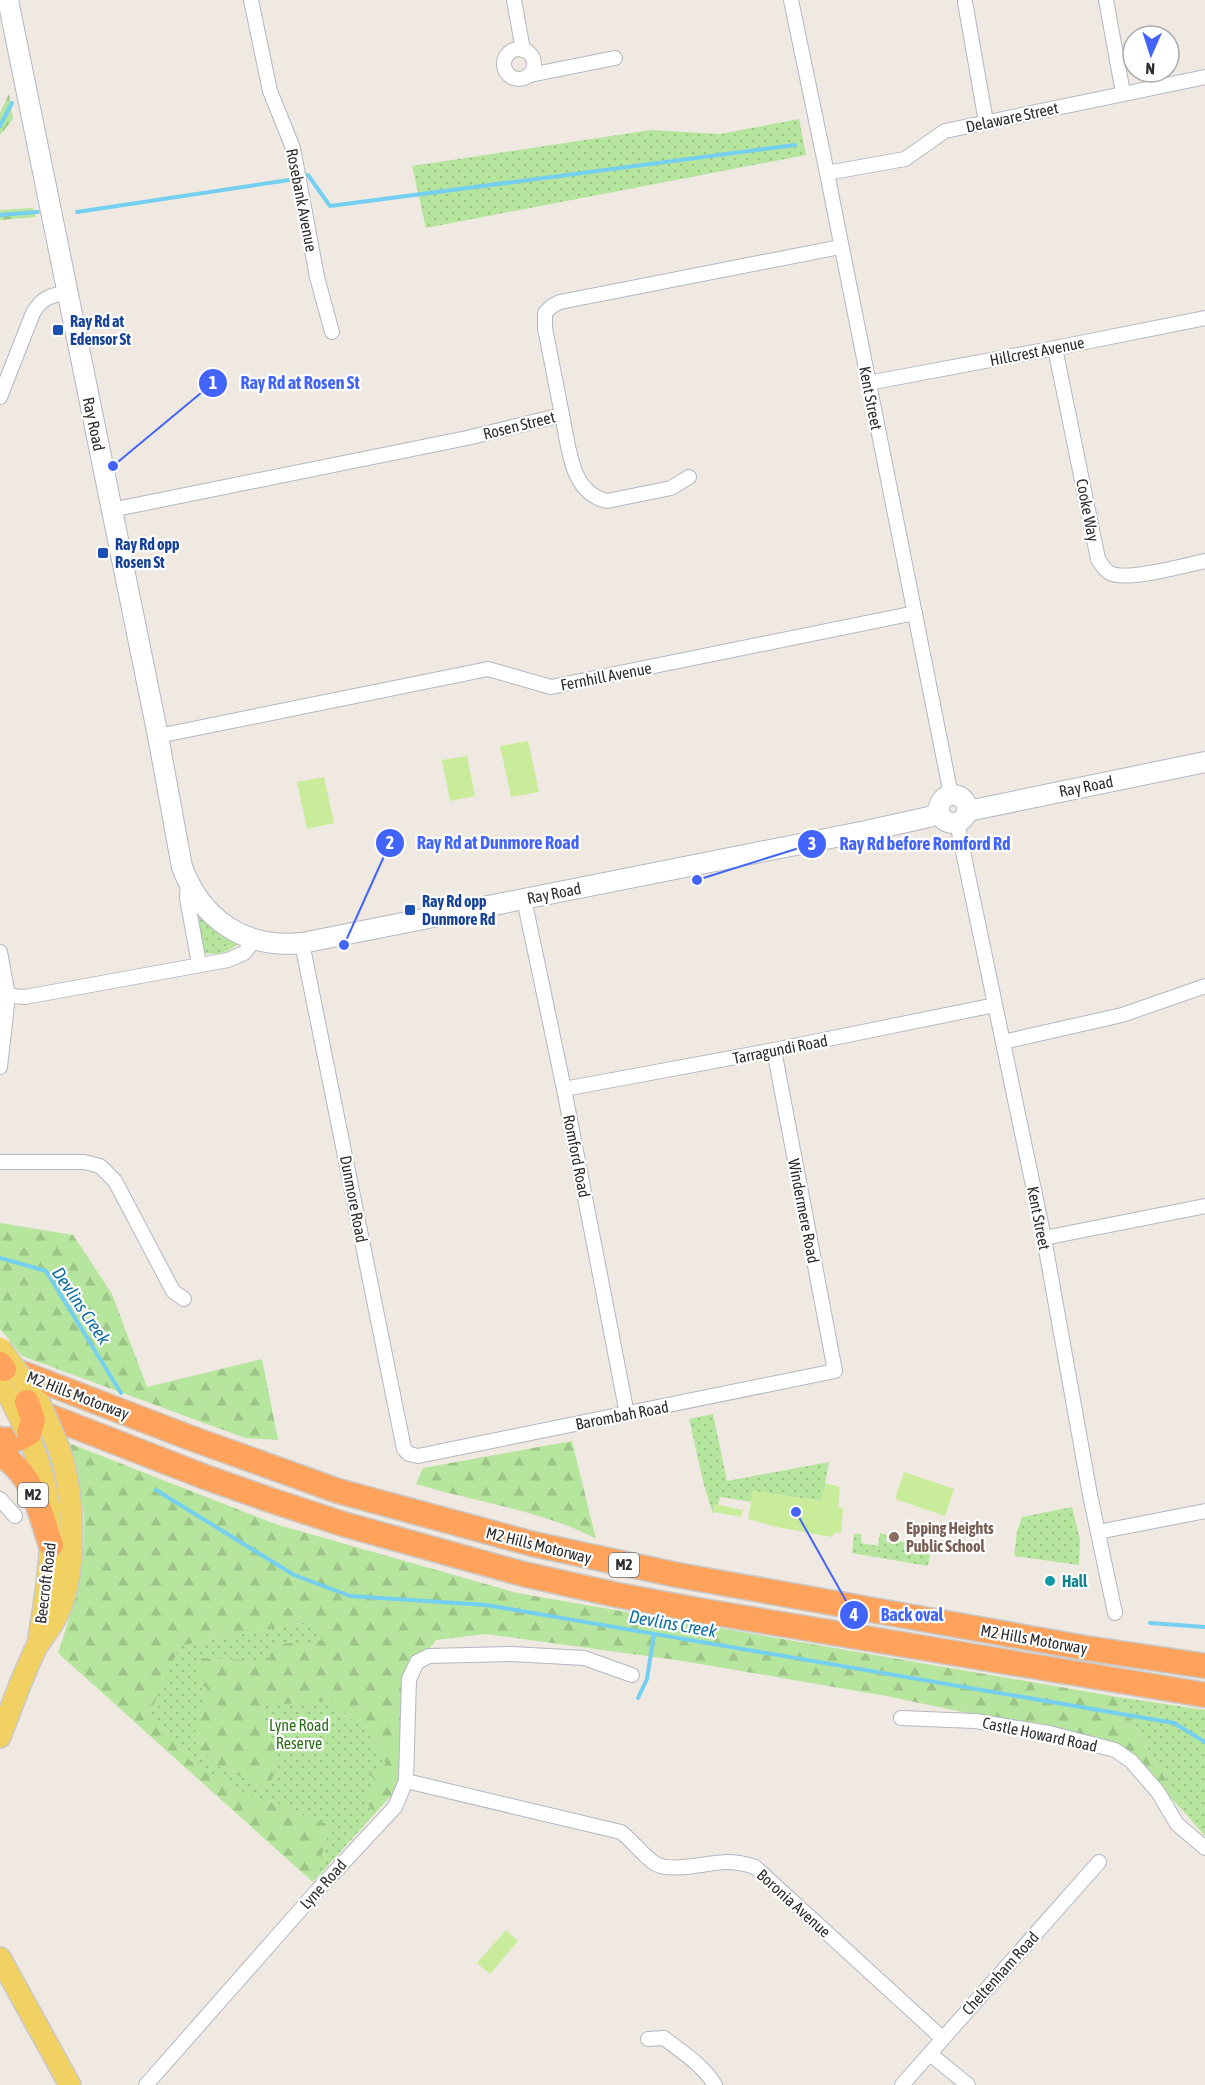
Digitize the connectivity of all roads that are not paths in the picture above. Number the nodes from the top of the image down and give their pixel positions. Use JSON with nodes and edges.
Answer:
{"nodes":[{"id":1,"x":8,"y":0,"type":"edge"},
{"id":2,"x":251,"y":0,"type":"edge"},
{"id":3,"x":514,"y":0,"type":"edge"},
{"id":4,"x":791,"y":0,"type":"edge"},
{"id":5,"x":1106,"y":0,"type":"edge"},
{"id":6,"x":965,"y":2,"type":"dead end"},
{"id":7,"x":524,"y":50,"type":"junction"},
{"id":8,"x":615,"y":58,"type":"dead end"},
{"id":9,"x":530,"y":75,"type":"junction"},
{"id":10,"x":1205,"y":77,"type":"edge"},
{"id":11,"x":1123,"y":93,"type":"junction"},
{"id":12,"x":986,"y":122,"type":"junction"},
{"id":13,"x":827,"y":173,"type":"junction"},
{"id":14,"x":840,"y":247,"type":"junction"},
{"id":15,"x":67,"y":293,"type":"junction"},
{"id":16,"x":1205,"y":318,"type":"edge"},
{"id":17,"x":332,"y":332,"type":"dead end"},
{"id":18,"x":1055,"y":348,"type":"junction"},
{"id":19,"x":868,"y":383,"type":"junction"},
{"id":20,"x":0,"y":397,"type":"edge"},
{"id":21,"x":562,"y":415,"type":"junction"},
{"id":22,"x":689,"y":477,"type":"dead end"},
{"id":23,"x":111,"y":510,"type":"junction"},
{"id":24,"x":1205,"y":561,"type":"edge"},
{"id":25,"x":915,"y":613,"type":"junction"},
{"id":26,"x":158,"y":736,"type":"junction"},
{"id":27,"x":1205,"y":762,"type":"edge"},
{"id":28,"x":951,"y":795,"type":"junction"},
{"id":29,"x":939,"y":812,"type":"junction"},
{"id":30,"x":962,"y":817,"type":"junction"},
{"id":31,"x":188,"y":883,"type":"junction"},
{"id":32,"x":524,"y":899,"type":"junction"},
{"id":33,"x":256,"y":939,"type":"junction"},
{"id":34,"x":302,"y":943,"type":"junction"},
{"id":35,"x":0,"y":952,"type":"edge"},
{"id":36,"x":199,"y":964,"type":"junction"},
{"id":37,"x":1205,"y":986,"type":"edge"},
{"id":38,"x":4,"y":995,"type":"edge"},
{"id":39,"x":995,"y":1005,"type":"junction"},
{"id":40,"x":1003,"y":1042,"type":"junction"},
{"id":41,"x":774,"y":1050,"type":"junction"},
{"id":42,"x":0,"y":1067,"type":"edge"},
{"id":43,"x":564,"y":1089,"type":"junction"},
{"id":44,"x":0,"y":1162,"type":"edge"},
{"id":45,"x":1205,"y":1206,"type":"edge"},
{"id":46,"x":1044,"y":1238,"type":"junction"},
{"id":47,"x":184,"y":1299,"type":"dead end"},
{"id":48,"x":0,"y":1348,"type":"edge"},
{"id":49,"x":0,"y":1365,"type":"edge"},
{"id":50,"x":835,"y":1371,"type":"joint"},
{"id":51,"x":0,"y":1385,"type":"edge"},
{"id":52,"x":0,"y":1397,"type":"edge"},
{"id":53,"x":627,"y":1414,"type":"junction"},
{"id":54,"x":28,"y":1433,"type":"junction"},
{"id":55,"x":0,"y":1439,"type":"edge"},
{"id":56,"x":0,"y":1454,"type":"edge"},
{"id":57,"x":409,"y":1454,"type":"joint"},
{"id":58,"x":0,"y":1499,"type":"edge"},
{"id":59,"x":1205,"y":1511,"type":"edge"},
{"id":60,"x":15,"y":1516,"type":"dead end"},
{"id":61,"x":1098,"y":1532,"type":"junction"},
{"id":62,"x":51,"y":1545,"type":"junction"},
{"id":63,"x":1114,"y":1613,"type":"dead end"},
{"id":64,"x":37,"y":1647,"type":"junction"},
{"id":65,"x":1205,"y":1666,"type":"edge"},
{"id":66,"x":632,"y":1675,"type":"dead end"},
{"id":67,"x":1205,"y":1695,"type":"edge"},
{"id":68,"x":901,"y":1718,"type":"dead end"},
{"id":69,"x":0,"y":1737,"type":"edge"},
{"id":70,"x":406,"y":1781,"type":"junction"},
{"id":71,"x":1205,"y":1848,"type":"edge"},
{"id":72,"x":1099,"y":1862,"type":"dead end"},
{"id":73,"x":0,"y":1958,"type":"edge"},
{"id":74,"x":942,"y":2038,"type":"junction"},
{"id":75,"x":648,"y":2039,"type":"dead end"},
{"id":76,"x":930,"y":2054,"type":"junction"},
{"id":77,"x":70,"y":2085,"type":"edge"},
{"id":78,"x":146,"y":2085,"type":"edge"},
{"id":79,"x":715,"y":2085,"type":"edge"},
{"id":80,"x":902,"y":2085,"type":"edge"},
{"id":81,"x":968,"y":2085,"type":"edge"}],
"edges":[{"from":1,"to":15,"type":"street","name":"Ray Road"},
{"from":2,"to":17,"type":"street","name":"Rosebank Avenue"},
{"from":3,"to":7,"type":"street"},
{"from":4,"to":13,"type":"street","name":"Kent Street"},
{"from":5,"to":11,"type":"street"},
{"from":6,"to":12,"type":"street"},
{"from":7,"to":9,"type":"street"},
{"from":7,"to":9,"type":"street"},
{"from":8,"to":9,"type":"street"},
{"from":10,"to":11,"type":"street","name":"Delaware Street"},
{"from":11,"to":12,"type":"street","name":"Delaware Street"},
{"from":12,"to":13,"type":"street","name":"Delaware Street"},
{"from":13,"to":14,"type":"street","name":"Kent Street"},
{"from":14,"to":19,"type":"street","name":"Kent Street"},
{"from":14,"to":21,"type":"street","name":"Rosen Street"},
{"from":15,"to":20,"type":"street"},
{"from":15,"to":23,"type":"street","name":"Ray Road"},
{"from":16,"to":18,"type":"street","name":"Hillcrest Avenue"},
{"from":18,"to":19,"type":"street","name":"Hillcrest Avenue"},
{"from":18,"to":24,"type":"street","name":"Cooke Way"},
{"from":19,"to":25,"type":"street","name":"Kent Street"},
{"from":21,"to":22,"type":"street"},
{"from":21,"to":23,"type":"street","name":"Rosen Street"},
{"from":23,"to":26,"type":"street","name":"Ray Road"},
{"from":25,"to":26,"type":"street","name":"Fernhill Avenue"},
{"from":25,"to":28,"type":"street","name":"Kent Street"},
{"from":26,"to":31,"type":"street","name":"Ray Road"},
{"from":27,"to":30,"type":"street","name":"Ray Road"},
{"from":28,"to":29,"type":"street"},
{"from":28,"to":30,"type":"street"},
{"from":29,"to":30,"type":"street"},
{"from":29,"to":32,"type":"street","name":"Ray Road"},
{"from":30,"to":39,"type":"street","name":"Kent Street"},
{"from":31,"to":33,"type":"street","name":"Ray Road"},
{"from":31,"to":36,"type":"street","name":"Ray Road"},
{"from":32,"to":34,"type":"street","name":"Ray Road"},
{"from":32,"to":43,"type":"street","name":"Romford Road"},
{"from":33,"to":34,"type":"street","name":"Ray Road"},
{"from":33,"to":36,"type":"street"},
{"from":34,"to":57,"type":"street","name":"Dunmore Road"},
{"from":35,"to":38,"type":"street"},
{"from":36,"to":38,"type":"street"},
{"from":37,"to":40,"type":"street"},
{"from":38,"to":42,"type":"street"},
{"from":39,"to":40,"type":"street","name":"Kent Street"},
{"from":39,"to":41,"type":"street","name":"Tarragundi Road"},
{"from":40,"to":46,"type":"street","name":"Kent Street"},
{"from":41,"to":43,"type":"street","name":"Tarragundi Road"},
{"from":41,"to":50,"type":"street","name":"Windermere Road"},
{"from":43,"to":53,"type":"street","name":"Romford Road"},
{"from":44,"to":47,"type":"street"},
{"from":45,"to":46,"type":"street"},
{"from":46,"to":61,"type":"street","name":"Kent Street"},
{"from":48,"to":64,"type":"main road","name":"Beecroft Road","bridge":true},
{"from":49,"to":54,"type":"highway","number":"M2","bridge":true},
{"from":49,"to":65,"type":"highway","name":"M2 Hills Motorway","number":"M2"},
{"from":50,"to":53,"type":"street","name":"Barombah Road"},
{"from":51,"to":54,"type":"main road","name":"Beecroft Road","bridge":true},
{"from":52,"to":67,"type":"highway","name":"M2 Hills Motorway","number":"M2"},
{"from":53,"to":57,"type":"street","name":"Barombah Road"},
{"from":54,"to":55,"type":"highway"},
{"from":54,"to":62,"type":"main road","name":"Beecroft Road"},
{"from":56,"to":62,"type":"highway","number":"M2"},
{"from":58,"to":60,"type":"street"},
{"from":59,"to":61,"type":"street"},
{"from":61,"to":63,"type":"street","name":"Kent Street"},
{"from":62,"to":64,"type":"main road","name":"Beecroft Road"},
{"from":64,"to":69,"type":"main road","name":"Beecroft Road"},
{"from":66,"to":70,"type":"street","name":"Lyne Road"},
{"from":68,"to":71,"type":"street","name":"Castle Howard Road"},
{"from":70,"to":74,"type":"street","name":"Boronia Avenue"},
{"from":70,"to":78,"type":"street","name":"Lyne Road"},
{"from":72,"to":74,"type":"street","name":"Cheltenham Road"},
{"from":73,"to":77,"type":"main road"},
{"from":74,"to":76,"type":"street","name":"Cheltenham Road"},
{"from":75,"to":79,"type":"street"},
{"from":76,"to":80,"type":"street","name":"Cheltenham Road"},
{"from":76,"to":81,"type":"street"}]}
